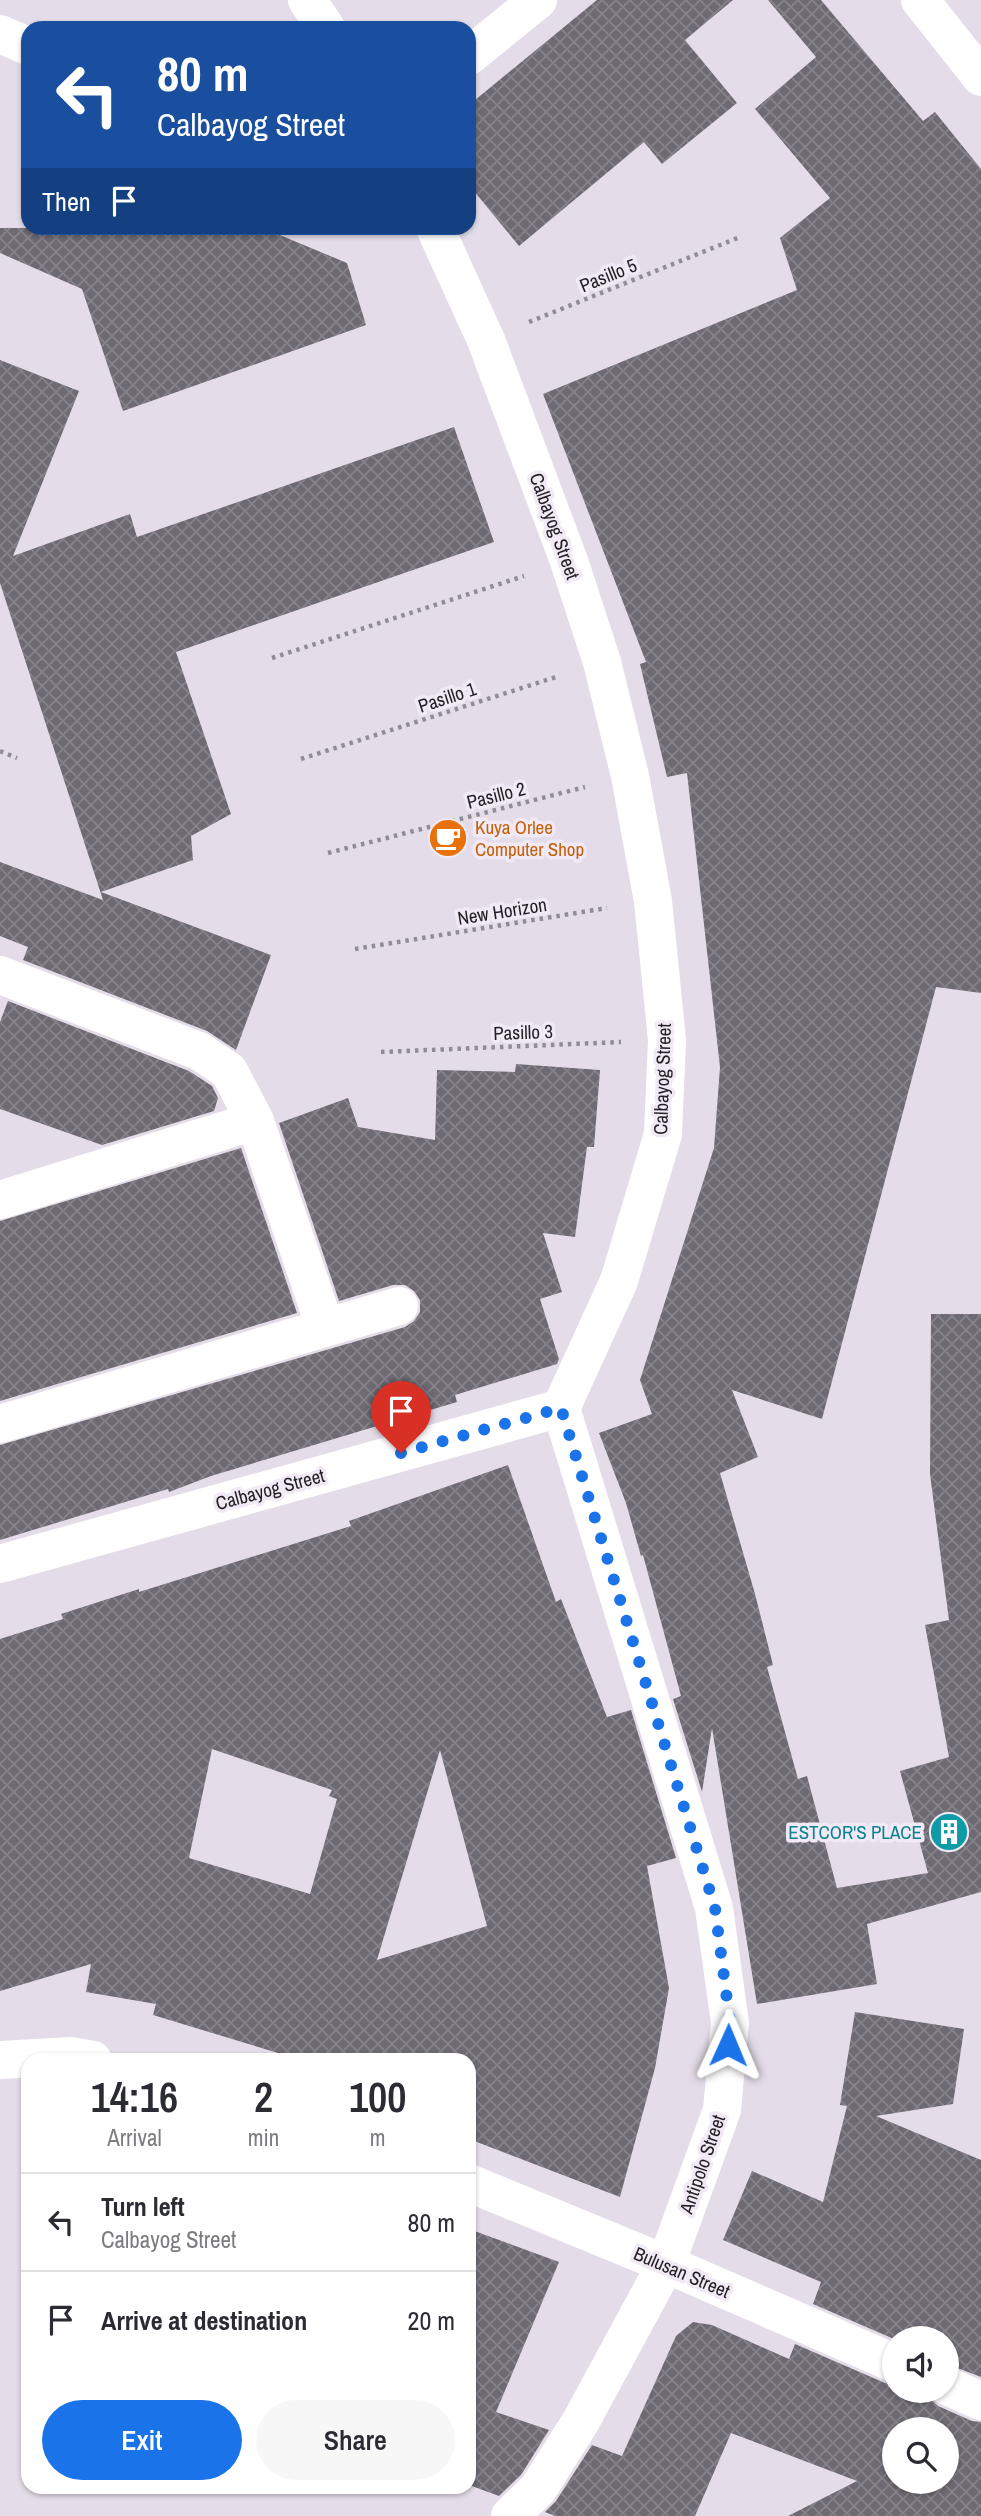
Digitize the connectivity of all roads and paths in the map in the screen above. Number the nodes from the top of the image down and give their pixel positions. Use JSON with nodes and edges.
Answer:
{"nodes":[{"id":1,"x":307,"y":0,"type":"edge"},
{"id":2,"x":538,"y":0,"type":"edge"},
{"id":3,"x":920,"y":0,"type":"edge"},
{"id":4,"x":321,"y":21,"type":"edge"},
{"id":5,"x":0,"y":34,"type":"edge"},
{"id":6,"x":21,"y":43,"type":"edge"},
{"id":7,"x":476,"y":50,"type":"edge"},
{"id":8,"x":981,"y":77,"type":"edge"},
{"id":9,"x":438,"y":235,"type":"edge"},
{"id":10,"x":740,"y":237,"type":"dead end"},
{"id":11,"x":486,"y":340,"type":"junction"},
{"id":12,"x":569,"y":561,"type":"junction"},
{"id":13,"x":272,"y":658,"type":"dead end"},
{"id":14,"x":603,"y":662,"type":"junction"},
{"id":15,"x":0,"y":751,"type":"edge"},
{"id":16,"x":17,"y":758,"type":"dead end"},
{"id":17,"x":300,"y":759,"type":"dead end"},
{"id":18,"x":630,"y":776,"type":"junction"},
{"id":19,"x":328,"y":853,"type":"dead end"},
{"id":20,"x":653,"y":901,"type":"junction"},
{"id":21,"x":355,"y":949,"type":"dead end"},
{"id":22,"x":0,"y":975,"type":"edge"},
{"id":23,"x":667,"y":1040,"type":"junction"},
{"id":24,"x":381,"y":1052,"type":"dead end"},
{"id":25,"x":255,"y":1121,"type":"junction"},
{"id":26,"x":0,"y":1200,"type":"edge"},
{"id":27,"x":399,"y":1306,"type":"dead end"},
{"id":28,"x":325,"y":1327,"type":"junction"},
{"id":29,"x":561,"y":1408,"type":"junction"},
{"id":30,"x":0,"y":1424,"type":"edge"},
{"id":31,"x":0,"y":1564,"type":"edge"},
{"id":32,"x":21,"y":2059,"type":"edge"},
{"id":33,"x":0,"y":2060,"type":"edge"},
{"id":34,"x":476,"y":2186,"type":"edge"},
{"id":35,"x":667,"y":2264,"type":"junction"},
{"id":36,"x":882,"y":2358,"type":"edge"},
{"id":37,"x":959,"y":2391,"type":"edge"},
{"id":38,"x":981,"y":2401,"type":"edge"},
{"id":39,"x":510,"y":2516,"type":"edge"}],
"edges":[{"from":1,"to":4,"type":"street"},
{"from":2,"to":7,"type":"street"},
{"from":3,"to":8,"type":"street"},
{"from":5,"to":6,"type":"street"},
{"from":9,"to":11,"type":"street","name":"Calbayog Street"},
{"from":10,"to":11,"type":"path","name":"Pasillo 5"},
{"from":11,"to":12,"type":"street","name":"Calbayog Street"},
{"from":12,"to":13,"type":"path"},
{"from":12,"to":14,"type":"street","name":"Calbayog Street"},
{"from":14,"to":17,"type":"path","name":"Pasillo 1"},
{"from":14,"to":18,"type":"street","name":"Calbayog Street"},
{"from":15,"to":16,"type":"path"},
{"from":18,"to":19,"type":"path","name":"Pasillo 2"},
{"from":18,"to":20,"type":"street","name":"Calbayog Street"},
{"from":20,"to":21,"type":"path","name":"New Horizon"},
{"from":20,"to":23,"type":"street","name":"Calbayog Street"},
{"from":22,"to":25,"type":"street"},
{"from":23,"to":24,"type":"path","name":"Pasillo 3"},
{"from":23,"to":29,"type":"street","name":"Calbayog Street"},
{"from":25,"to":26,"type":"street"},
{"from":25,"to":28,"type":"street"},
{"from":27,"to":28,"type":"street"},
{"from":28,"to":30,"type":"street"},
{"from":29,"to":31,"type":"street","name":"Calbayog Street"},
{"from":29,"to":35,"type":"street","name":"Antipolo Street"},
{"from":32,"to":33,"type":"street"},
{"from":34,"to":35,"type":"street","name":"Bulusan Street"},
{"from":35,"to":36,"type":"street","name":"Bulusan Street"},
{"from":35,"to":39,"type":"street","name":"Antipolo Street"},
{"from":37,"to":38,"type":"street"}]}
